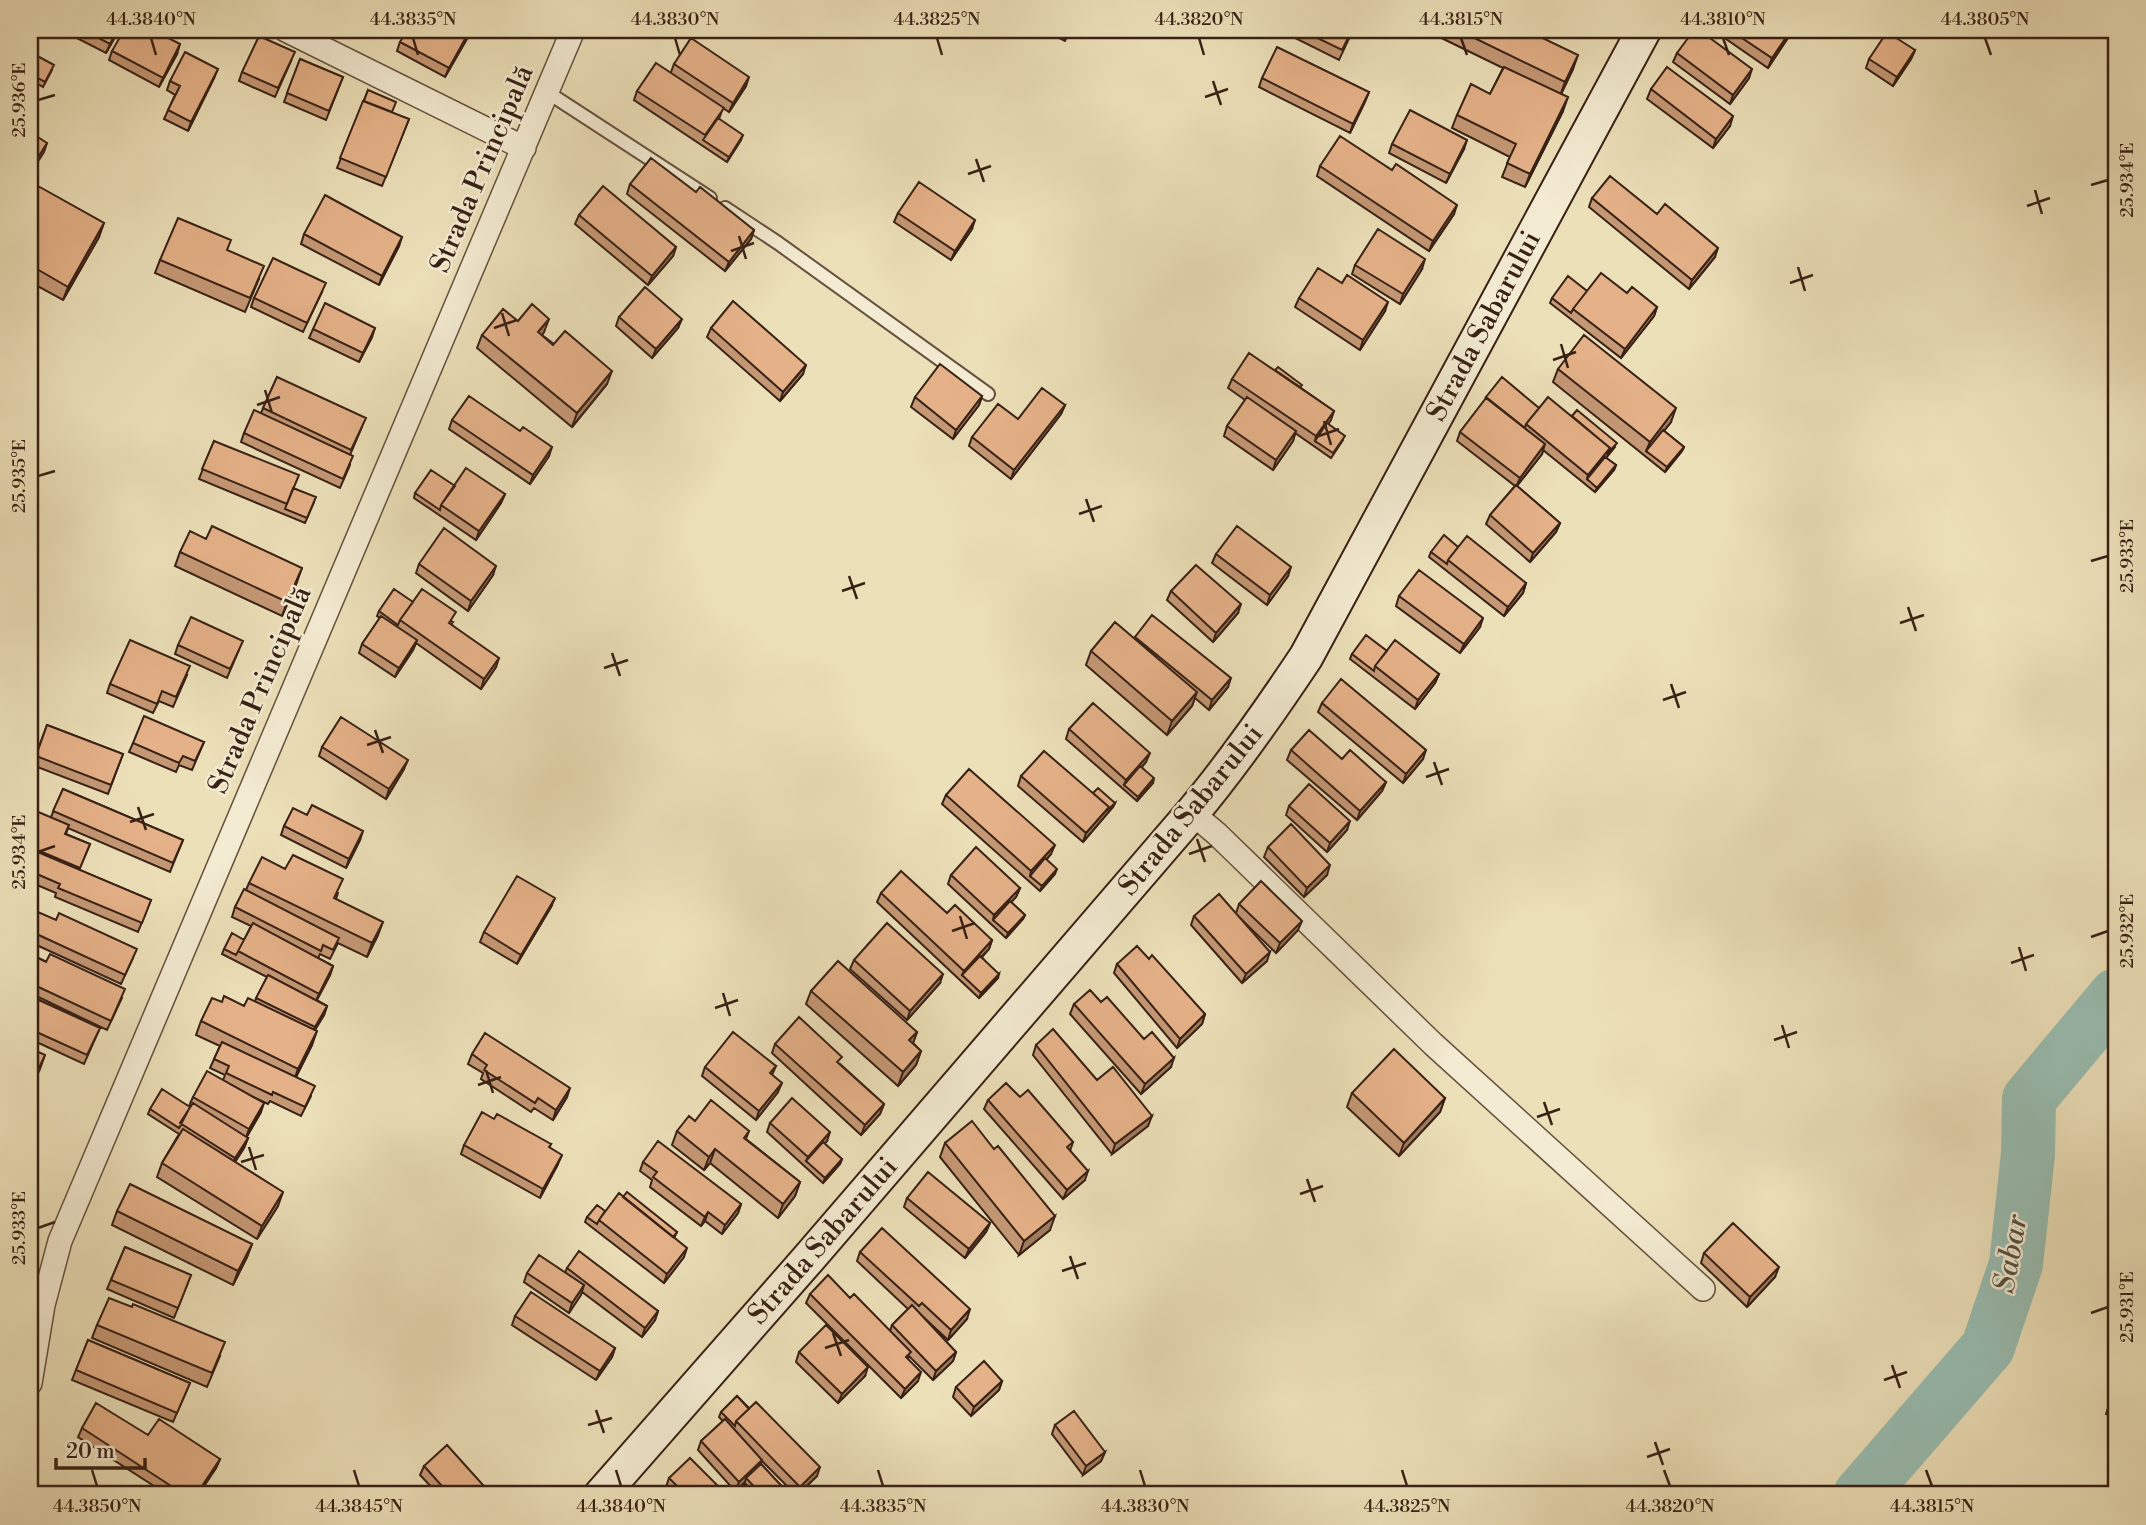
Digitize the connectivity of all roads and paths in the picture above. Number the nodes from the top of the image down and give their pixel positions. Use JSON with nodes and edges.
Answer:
{"nodes":[{"id":1,"x":286,"y":30,"type":"edge"},
{"id":2,"x":573,"y":30,"type":"edge"},
{"id":3,"x":1644,"y":30,"type":"edge"},
{"id":4,"x":547,"y":92,"type":"junction"},
{"id":5,"x":524,"y":148,"type":"junction"},
{"id":6,"x":988,"y":394,"type":"dead end"},
{"id":7,"x":1192,"y":813,"type":"junction"},
{"id":8,"x":1703,"y":1289,"type":"dead end"},
{"id":9,"x":30,"y":1383,"type":"edge"},
{"id":10,"x":601,"y":1495,"type":"edge"}],
"edges":[{"from":1,"to":5,"type":"street"},
{"from":2,"to":4,"type":"street","name":"Strada Principală"},
{"from":3,"to":7,"type":"main road","name":"Strada Sabarului"},
{"from":4,"to":5,"type":"street","name":"Strada Principală"},
{"from":4,"to":6,"type":"lane"},
{"from":5,"to":9,"type":"street","name":"Strada Principală"},
{"from":7,"to":8,"type":"street"},
{"from":7,"to":10,"type":"main road","name":"Strada Sabarului"}]}
